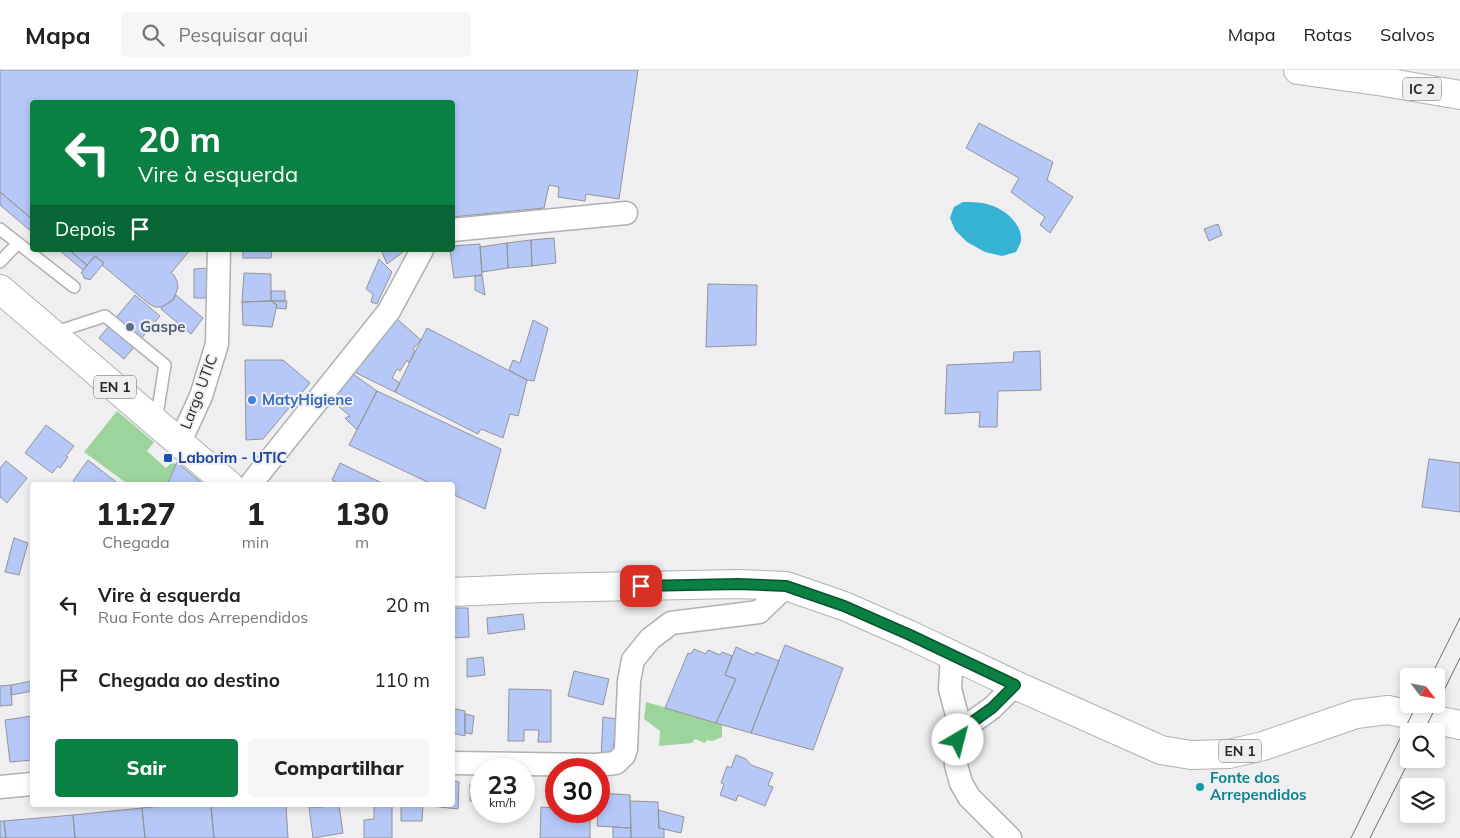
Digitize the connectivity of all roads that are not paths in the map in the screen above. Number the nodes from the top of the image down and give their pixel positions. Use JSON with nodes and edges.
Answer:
{"nodes":[{"id":1,"x":1298,"y":70,"type":"edge"},
{"id":2,"x":1460,"y":95,"type":"edge"},
{"id":3,"x":626,"y":213,"type":"dead end"},
{"id":4,"x":0,"y":229,"type":"edge"},
{"id":5,"x":455,"y":230,"type":"edge"},
{"id":6,"x":18,"y":243,"type":"junction"},
{"id":7,"x":219,"y":252,"type":"edge"},
{"id":8,"x":421,"y":252,"type":"edge"},
{"id":9,"x":0,"y":262,"type":"edge"},
{"id":10,"x":74,"y":288,"type":"dead end"},
{"id":11,"x":0,"y":289,"type":"edge"},
{"id":12,"x":53,"y":334,"type":"junction"},
{"id":13,"x":156,"y":423,"type":"junction"},
{"id":14,"x":179,"y":444,"type":"junction"},
{"id":15,"x":225,"y":482,"type":"edge"},
{"id":16,"x":252,"y":482,"type":"edge"},
{"id":17,"x":786,"y":586,"type":"junction"},
{"id":18,"x":455,"y":592,"type":"edge"},
{"id":19,"x":952,"y":655,"type":"junction"},
{"id":20,"x":1015,"y":685,"type":"junction"},
{"id":21,"x":1460,"y":725,"type":"edge"},
{"id":22,"x":961,"y":730,"type":"junction"},
{"id":23,"x":455,"y":764,"type":"edge"},
{"id":24,"x":30,"y":784,"type":"edge"},
{"id":25,"x":0,"y":787,"type":"edge"},
{"id":26,"x":1010,"y":838,"type":"edge"}],
"edges":[{"from":1,"to":2,"type":"main road","number":"IC 2"},
{"from":3,"to":5,"type":"street"},
{"from":4,"to":6,"type":"lane"},
{"from":6,"to":9,"type":"lane"},
{"from":6,"to":10,"type":"lane"},
{"from":7,"to":14,"type":"street","name":"Largo UTIC"},
{"from":8,"to":16,"type":"street"},
{"from":11,"to":12,"type":"main road","number":"EN 1"},
{"from":12,"to":13,"type":"main road","number":"EN 1"},
{"from":12,"to":13,"type":"lane"},
{"from":13,"to":14,"type":"main road","number":"EN 1"},
{"from":14,"to":15,"type":"main road","number":"EN 1"},
{"from":17,"to":18,"type":"main road","number":"EN 1"},
{"from":17,"to":19,"type":"main road","number":"EN 1"},
{"from":17,"to":23,"type":"street"},
{"from":19,"to":20,"type":"main road","number":"EN 1"},
{"from":19,"to":22,"type":"street"},
{"from":20,"to":21,"type":"main road","number":"EN 1"},
{"from":20,"to":22,"type":"street"},
{"from":22,"to":26,"type":"street"},
{"from":24,"to":25,"type":"street"}]}
